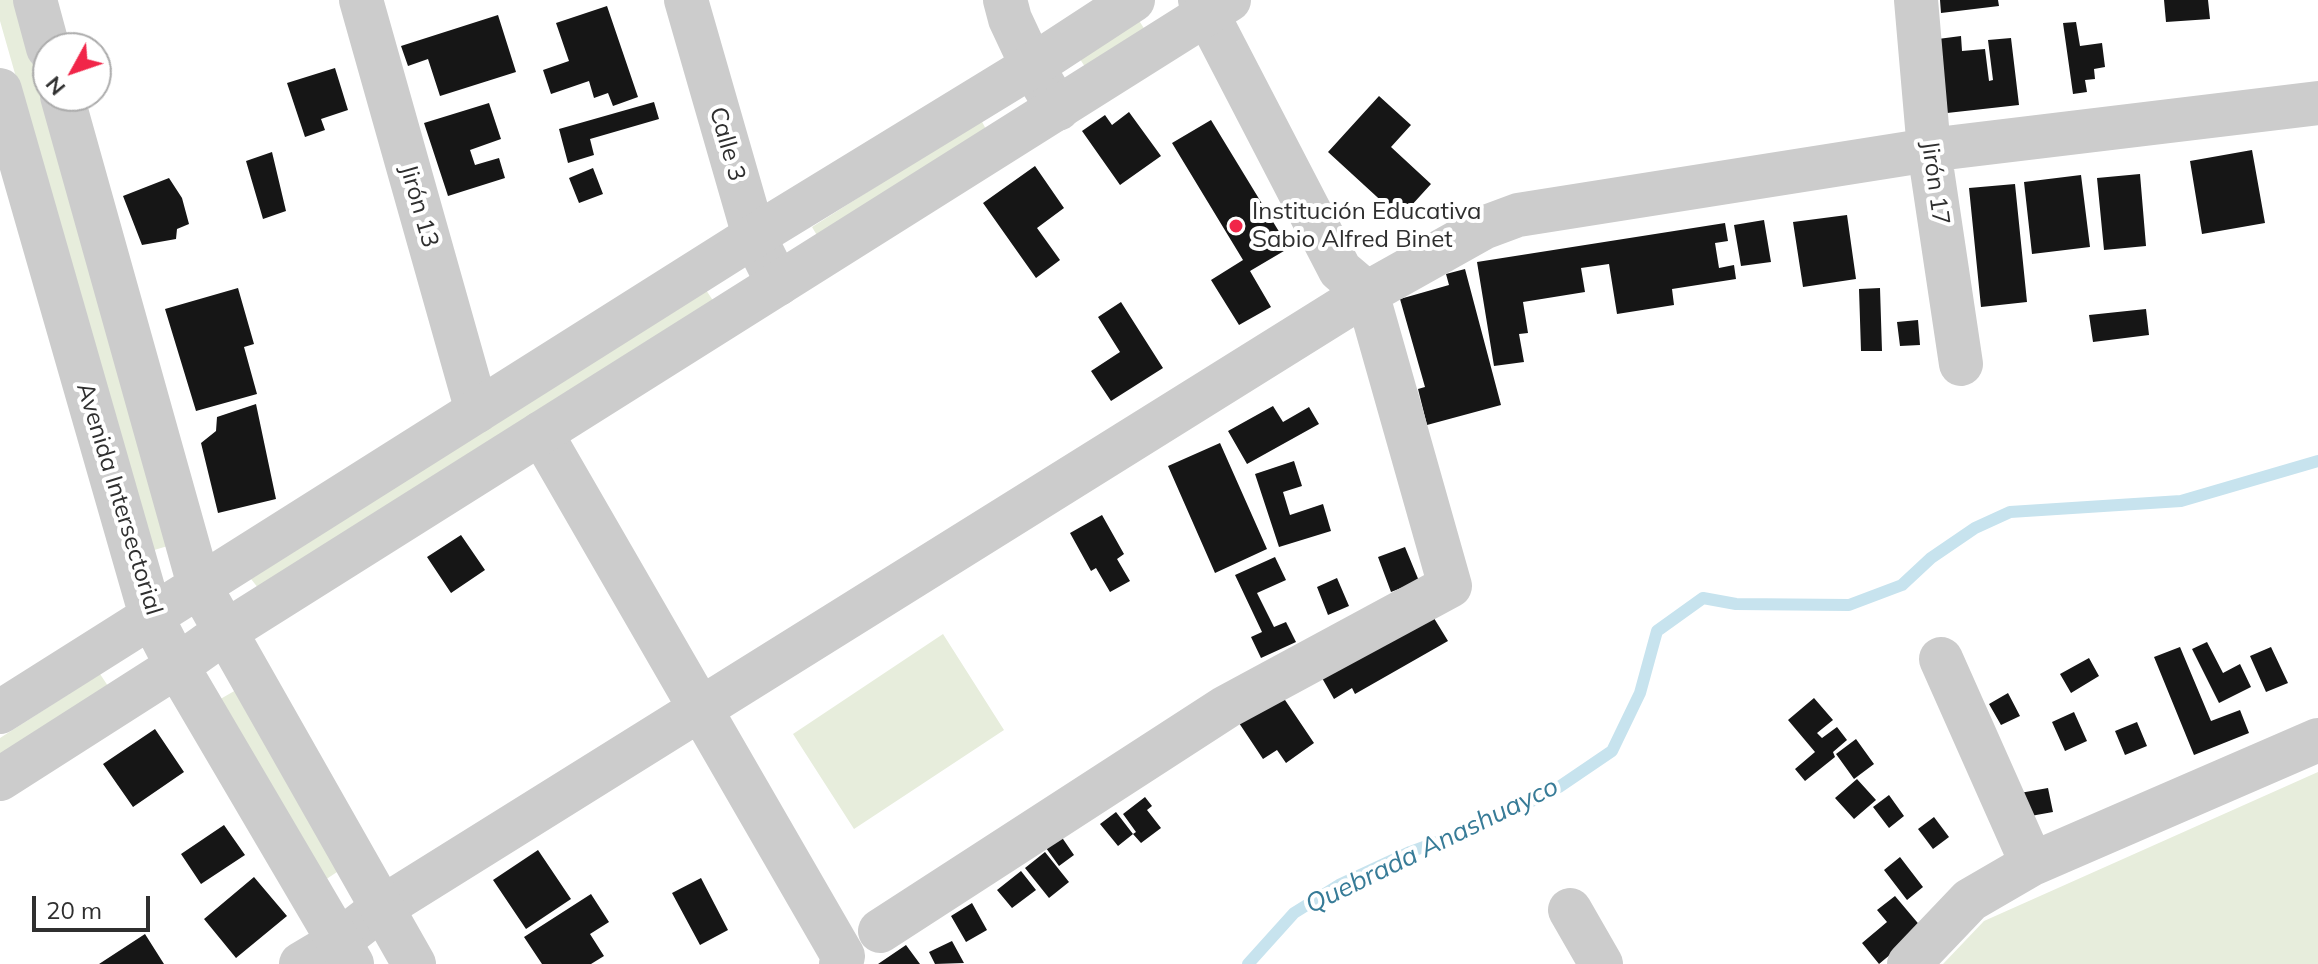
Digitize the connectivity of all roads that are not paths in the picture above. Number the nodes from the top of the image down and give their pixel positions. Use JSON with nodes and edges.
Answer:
{"nodes":[{"id":1,"x":35,"y":0,"type":"edge"},
{"id":2,"x":361,"y":0,"type":"edge"},
{"id":3,"x":686,"y":0,"type":"edge"},
{"id":4,"x":1005,"y":0,"type":"edge"},
{"id":5,"x":1133,"y":0,"type":"edge"},
{"id":6,"x":1916,"y":0,"type":"edge"},
{"id":7,"x":1212,"y":4,"type":"edge"},
{"id":8,"x":44,"y":32,"type":"edge"},
{"id":9,"x":1032,"y":66,"type":"junction"},
{"id":10,"x":0,"y":90,"type":"edge"},
{"id":11,"x":2318,"y":103,"type":"edge"},
{"id":12,"x":1058,"y":109,"type":"junction"},
{"id":13,"x":66,"y":112,"type":"edge"},
{"id":14,"x":1929,"y":150,"type":"junction"},
{"id":15,"x":754,"y":236,"type":"junction"},
{"id":16,"x":778,"y":284,"type":"junction"},
{"id":17,"x":1367,"y":293,"type":"junction"},
{"id":18,"x":1961,"y":364,"type":"dead end"},
{"id":19,"x":477,"y":411,"type":"junction"},
{"id":20,"x":541,"y":433,"type":"junction"},
{"id":21,"x":199,"y":585,"type":"junction"},
{"id":22,"x":151,"y":616,"type":"junction"},
{"id":23,"x":225,"y":632,"type":"junction"},
{"id":24,"x":1941,"y":659,"type":"dead end"},
{"id":25,"x":177,"y":666,"type":"junction"},
{"id":26,"x":699,"y":709,"type":"junction"},
{"id":27,"x":0,"y":712,"type":"edge"},
{"id":28,"x":2318,"y":740,"type":"edge"},
{"id":29,"x":0,"y":779,"type":"edge"},
{"id":30,"x":2032,"y":864,"type":"junction"},
{"id":31,"x":383,"y":907,"type":"junction"},
{"id":32,"x":1570,"y":910,"type":"dead end"},
{"id":33,"x":880,"y":931,"type":"dead end"},
{"id":34,"x":345,"y":953,"type":"edge"},
{"id":35,"x":301,"y":964,"type":"edge"},
{"id":36,"x":414,"y":964,"type":"edge"},
{"id":37,"x":841,"y":964,"type":"edge"},
{"id":38,"x":1601,"y":964,"type":"edge"},
{"id":39,"x":1909,"y":964,"type":"edge"}],
"edges":[{"from":1,"to":8,"type":"street"},
{"from":2,"to":19,"type":"street","name":"Jirón 13"},
{"from":3,"to":15,"type":"street","name":"Calle 3"},
{"from":4,"to":9,"type":"street"},
{"from":5,"to":9,"type":"street"},
{"from":6,"to":14,"type":"street","name":"Jirón 17"},
{"from":7,"to":12,"type":"street"},
{"from":7,"to":17,"type":"street"},
{"from":9,"to":12,"type":"street"},
{"from":9,"to":15,"type":"street"},
{"from":10,"to":22,"type":"street","name":"Avenida Intersectorial"},
{"from":11,"to":14,"type":"street"},
{"from":12,"to":16,"type":"street"},
{"from":13,"to":21,"type":"street"},
{"from":14,"to":17,"type":"street"},
{"from":14,"to":18,"type":"street","name":"Jirón 17"},
{"from":15,"to":16,"type":"street","name":"Calle 3"},
{"from":15,"to":19,"type":"street"},
{"from":16,"to":20,"type":"street"},
{"from":17,"to":26,"type":"street"},
{"from":17,"to":33,"type":"street"},
{"from":19,"to":21,"type":"street"},
{"from":20,"to":23,"type":"street"},
{"from":20,"to":26,"type":"street"},
{"from":21,"to":22,"type":"street"},
{"from":21,"to":23,"type":"street"},
{"from":22,"to":25,"type":"street","name":"Avenida Intersectorial"},
{"from":22,"to":27,"type":"street"},
{"from":23,"to":25,"type":"street"},
{"from":23,"to":31,"type":"street"},
{"from":24,"to":30,"type":"street"},
{"from":25,"to":29,"type":"street"},
{"from":25,"to":34,"type":"street","name":"Avenida Intersectorial"},
{"from":26,"to":31,"type":"street"},
{"from":26,"to":37,"type":"street"},
{"from":28,"to":30,"type":"street"},
{"from":30,"to":39,"type":"street"},
{"from":31,"to":34,"type":"street"},
{"from":31,"to":36,"type":"street"},
{"from":32,"to":38,"type":"street"},
{"from":34,"to":35,"type":"street"}]}
